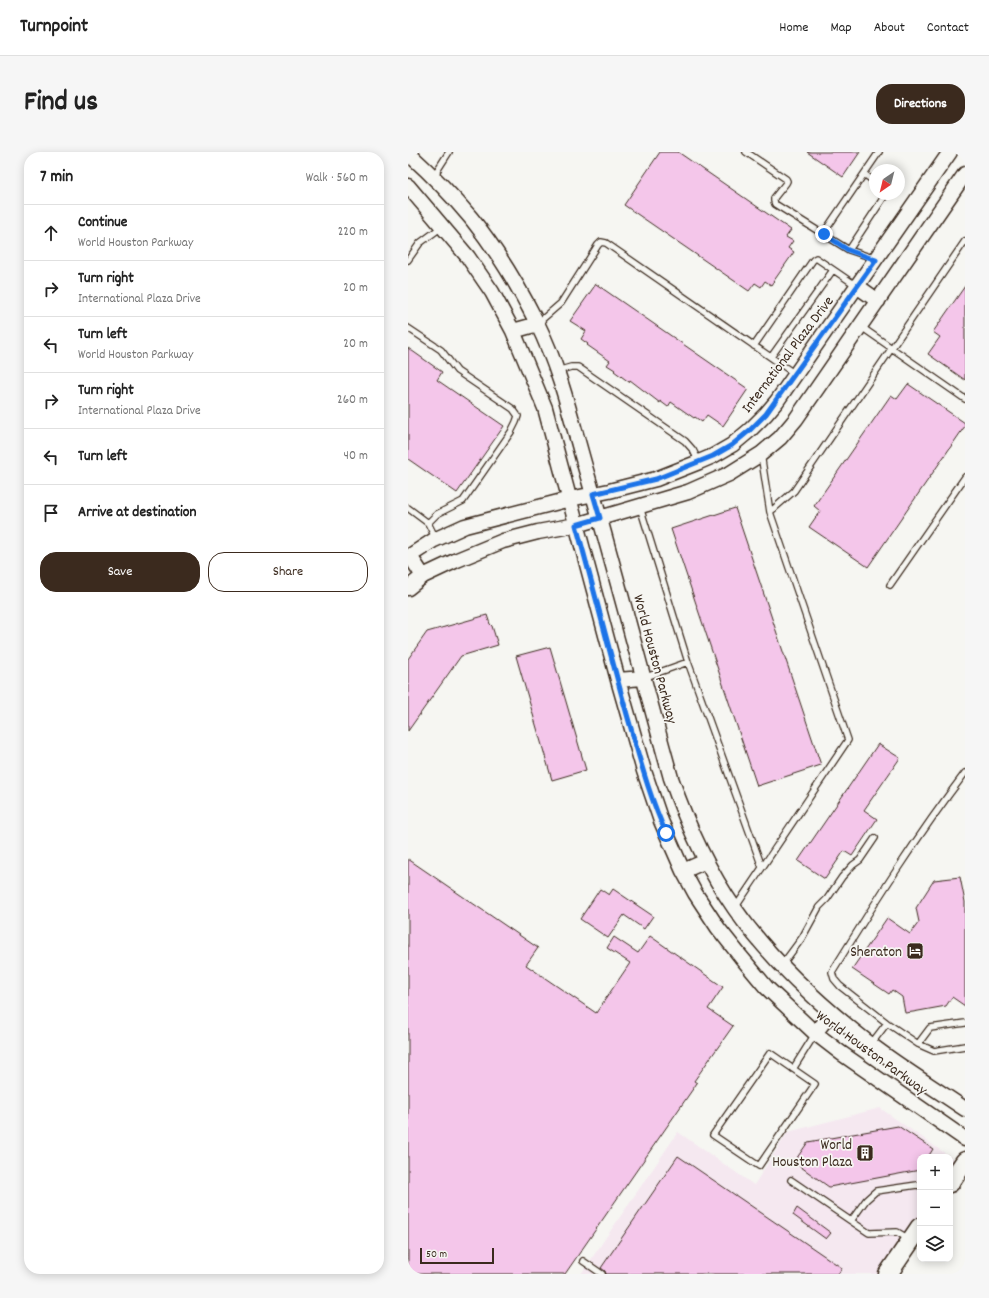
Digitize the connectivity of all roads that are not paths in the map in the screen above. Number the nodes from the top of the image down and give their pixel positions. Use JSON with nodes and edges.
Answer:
{"nodes":[{"id":1,"x":449,"y":152,"type":"edge"},
{"id":2,"x":746,"y":152,"type":"edge"},
{"id":3,"x":879,"y":152,"type":"edge"},
{"id":4,"x":950,"y":152,"type":"edge"},
{"id":5,"x":408,"y":153,"type":"edge"},
{"id":6,"x":420,"y":165,"type":"junction"},
{"id":7,"x":864,"y":174,"type":"junction"},
{"id":8,"x":965,"y":174,"type":"edge"},
{"id":9,"x":433,"y":177,"type":"junction"},
{"id":10,"x":869,"y":178,"type":"edge"},
{"id":11,"x":408,"y":180,"type":"edge"},
{"id":12,"x":408,"y":186,"type":"edge"},
{"id":13,"x":882,"y":200,"type":"edge"},
{"id":14,"x":443,"y":226,"type":"junction"},
{"id":15,"x":824,"y":234,"type":"junction"},
{"id":16,"x":965,"y":241,"type":"edge"},
{"id":17,"x":848,"y":250,"type":"junction"},
{"id":18,"x":408,"y":260,"type":"edge"},
{"id":19,"x":876,"y":260,"type":"junction"},
{"id":20,"x":833,"y":270,"type":"junction"},
{"id":21,"x":857,"y":286,"type":"junction"},
{"id":22,"x":878,"y":300,"type":"junction"},
{"id":23,"x":538,"y":324,"type":"junction"},
{"id":24,"x":860,"y":326,"type":"junction"},
{"id":25,"x":408,"y":328,"type":"edge"},
{"id":26,"x":513,"y":331,"type":"junction"},
{"id":27,"x":754,"y":346,"type":"junction"},
{"id":28,"x":892,"y":348,"type":"junction"},
{"id":29,"x":771,"y":357,"type":"junction"},
{"id":30,"x":557,"y":371,"type":"junction"},
{"id":31,"x":796,"y":374,"type":"junction"},
{"id":32,"x":965,"y":399,"type":"edge"},
{"id":33,"x":750,"y":430,"type":"junction"},
{"id":34,"x":761,"y":454,"type":"junction"},
{"id":35,"x":699,"y":462,"type":"junction"},
{"id":36,"x":965,"y":477,"type":"edge"},
{"id":37,"x":593,"y":494,"type":"junction"},
{"id":38,"x":570,"y":499,"type":"junction"},
{"id":39,"x":640,"y":507,"type":"junction"},
{"id":40,"x":408,"y":508,"type":"edge"},
{"id":41,"x":770,"y":512,"type":"junction"},
{"id":42,"x":600,"y":518,"type":"junction"},
{"id":43,"x":428,"y":523,"type":"junction"},
{"id":44,"x":576,"y":525,"type":"junction"},
{"id":45,"x":436,"y":539,"type":"junction"},
{"id":46,"x":409,"y":557,"type":"edge"},
{"id":47,"x":423,"y":576,"type":"junction"},
{"id":48,"x":890,"y":585,"type":"dead end"},
{"id":49,"x":408,"y":588,"type":"edge"},
{"id":50,"x":688,"y":662,"type":"junction"},
{"id":51,"x":643,"y":678,"type":"junction"},
{"id":52,"x":618,"y":680,"type":"junction"},
{"id":53,"x":965,"y":773,"type":"edge"},
{"id":54,"x":875,"y":838,"type":"dead end"},
{"id":55,"x":706,"y":861,"type":"junction"},
{"id":56,"x":762,"y":867,"type":"junction"},
{"id":57,"x":683,"y":871,"type":"junction"},
{"id":58,"x":734,"y":908,"type":"junction"},
{"id":59,"x":781,"y":965,"type":"junction"},
{"id":60,"x":832,"y":1013,"type":"junction"},
{"id":61,"x":886,"y":1023,"type":"junction"},
{"id":62,"x":965,"y":1023,"type":"edge"},
{"id":63,"x":815,"y":1033,"type":"junction"},
{"id":64,"x":918,"y":1044,"type":"junction"},
{"id":65,"x":871,"y":1045,"type":"junction"},
{"id":66,"x":965,"y":1046,"type":"edge"},
{"id":67,"x":793,"y":1069,"type":"junction"},
{"id":68,"x":965,"y":1109,"type":"edge"},
{"id":69,"x":965,"y":1139,"type":"edge"},
{"id":70,"x":965,"y":1161,"type":"edge"},
{"id":71,"x":953,"y":1179,"type":"edge"},
{"id":72,"x":791,"y":1180,"type":"dead end"},
{"id":73,"x":965,"y":1184,"type":"edge"},
{"id":74,"x":917,"y":1185,"type":"edge"},
{"id":75,"x":953,"y":1190,"type":"edge"},
{"id":76,"x":851,"y":1221,"type":"junction"},
{"id":77,"x":915,"y":1234,"type":"edge"},
{"id":78,"x":583,"y":1261,"type":"dead end"},
{"id":79,"x":602,"y":1274,"type":"edge"},
{"id":80,"x":888,"y":1274,"type":"edge"}],
"edges":[{"from":1,"to":9,"type":"lane"},
{"from":2,"to":15,"type":"lane"},
{"from":3,"to":7,"type":"lane"},
{"from":4,"to":19,"type":"street","name":"International Plaza Drive"},
{"from":5,"to":6,"type":"street","name":"World Houston Parkway"},
{"from":6,"to":9,"type":"street","name":"World Houston Parkway"},
{"from":6,"to":11,"type":"street"},
{"from":7,"to":10,"type":"lane"},
{"from":7,"to":15,"type":"lane"},
{"from":8,"to":22,"type":"street"},
{"from":9,"to":23,"type":"street","name":"World Houston Parkway"},
{"from":12,"to":14,"type":"street","name":"World Houston Parkway"},
{"from":13,"to":17,"type":"lane"},
{"from":14,"to":18,"type":"lane"},
{"from":14,"to":26,"type":"street","name":"World Houston Parkway"},
{"from":15,"to":17,"type":"lane"},
{"from":16,"to":28,"type":"lane"},
{"from":17,"to":19,"type":"lane"},
{"from":19,"to":21,"type":"street","name":"International Plaza Drive"},
{"from":20,"to":21,"type":"lane"},
{"from":20,"to":27,"type":"lane"},
{"from":20,"to":29,"type":"lane"},
{"from":21,"to":22,"type":"street"},
{"from":21,"to":31,"type":"street","name":"International Plaza Drive"},
{"from":22,"to":24,"type":"street"},
{"from":23,"to":26,"type":"street"},
{"from":23,"to":27,"type":"lane"},
{"from":23,"to":30,"type":"street","name":"World Houston Parkway"},
{"from":24,"to":28,"type":"lane"},
{"from":24,"to":34,"type":"street"},
{"from":25,"to":43,"type":"lane"},
{"from":26,"to":38,"type":"street","name":"World Houston Parkway"},
{"from":27,"to":29,"type":"lane"},
{"from":28,"to":32,"type":"lane"},
{"from":28,"to":41,"type":"lane"},
{"from":29,"to":31,"type":"lane"},
{"from":30,"to":35,"type":"lane"},
{"from":30,"to":37,"type":"street","name":"World Houston Parkway"},
{"from":31,"to":33,"type":"street","name":"International Plaza Drive"},
{"from":33,"to":34,"type":"street"},
{"from":33,"to":35,"type":"street","name":"International Plaza Drive"},
{"from":34,"to":39,"type":"street"},
{"from":34,"to":41,"type":"lane"},
{"from":35,"to":37,"type":"street","name":"International Plaza Drive"},
{"from":36,"to":48,"type":"lane"},
{"from":37,"to":38,"type":"street","name":"International Plaza Drive"},
{"from":37,"to":42,"type":"street","name":"World Houston Parkway"},
{"from":38,"to":44,"type":"street","name":"World Houston Parkway"},
{"from":38,"to":45,"type":"street","name":"International Plaza Drive"},
{"from":39,"to":42,"type":"street"},
{"from":39,"to":50,"type":"lane"},
{"from":40,"to":43,"type":"lane"},
{"from":41,"to":56,"type":"lane"},
{"from":42,"to":44,"type":"street"},
{"from":42,"to":51,"type":"street","name":"World Houston Parkway"},
{"from":43,"to":45,"type":"lane"},
{"from":44,"to":47,"type":"street"},
{"from":44,"to":52,"type":"street","name":"World Houston Parkway"},
{"from":45,"to":46,"type":"street","name":"International Plaza Drive"},
{"from":46,"to":47,"type":"street"},
{"from":47,"to":49,"type":"street"},
{"from":50,"to":51,"type":"lane"},
{"from":50,"to":56,"type":"lane"},
{"from":51,"to":52,"type":"street"},
{"from":51,"to":55,"type":"street","name":"World Houston Parkway"},
{"from":52,"to":57,"type":"street","name":"World Houston Parkway"},
{"from":53,"to":61,"type":"lane"},
{"from":54,"to":59,"type":"lane"},
{"from":55,"to":57,"type":"street"},
{"from":55,"to":58,"type":"street","name":"World Houston Parkway"},
{"from":56,"to":58,"type":"lane"},
{"from":57,"to":63,"type":"street","name":"World Houston Parkway"},
{"from":58,"to":59,"type":"street","name":"World Houston Parkway"},
{"from":59,"to":60,"type":"street","name":"World Houston Parkway"},
{"from":60,"to":63,"type":"street"},
{"from":60,"to":65,"type":"street","name":"World Houston Parkway"},
{"from":61,"to":64,"type":"lane"},
{"from":61,"to":65,"type":"lane"},
{"from":62,"to":64,"type":"lane"},
{"from":63,"to":67,"type":"lane"},
{"from":63,"to":69,"type":"street","name":"World Houston Parkway"},
{"from":64,"to":66,"type":"lane"},
{"from":65,"to":68,"type":"street","name":"World Houston Parkway"},
{"from":67,"to":67,"type":"lane"},
{"from":70,"to":71,"type":"highway"},
{"from":72,"to":76,"type":"lane"},
{"from":73,"to":75,"type":"highway"},
{"from":74,"to":76,"type":"lane"},
{"from":76,"to":77,"type":"lane"},
{"from":77,"to":80,"type":"highway"},
{"from":78,"to":79,"type":"lane"}]}
